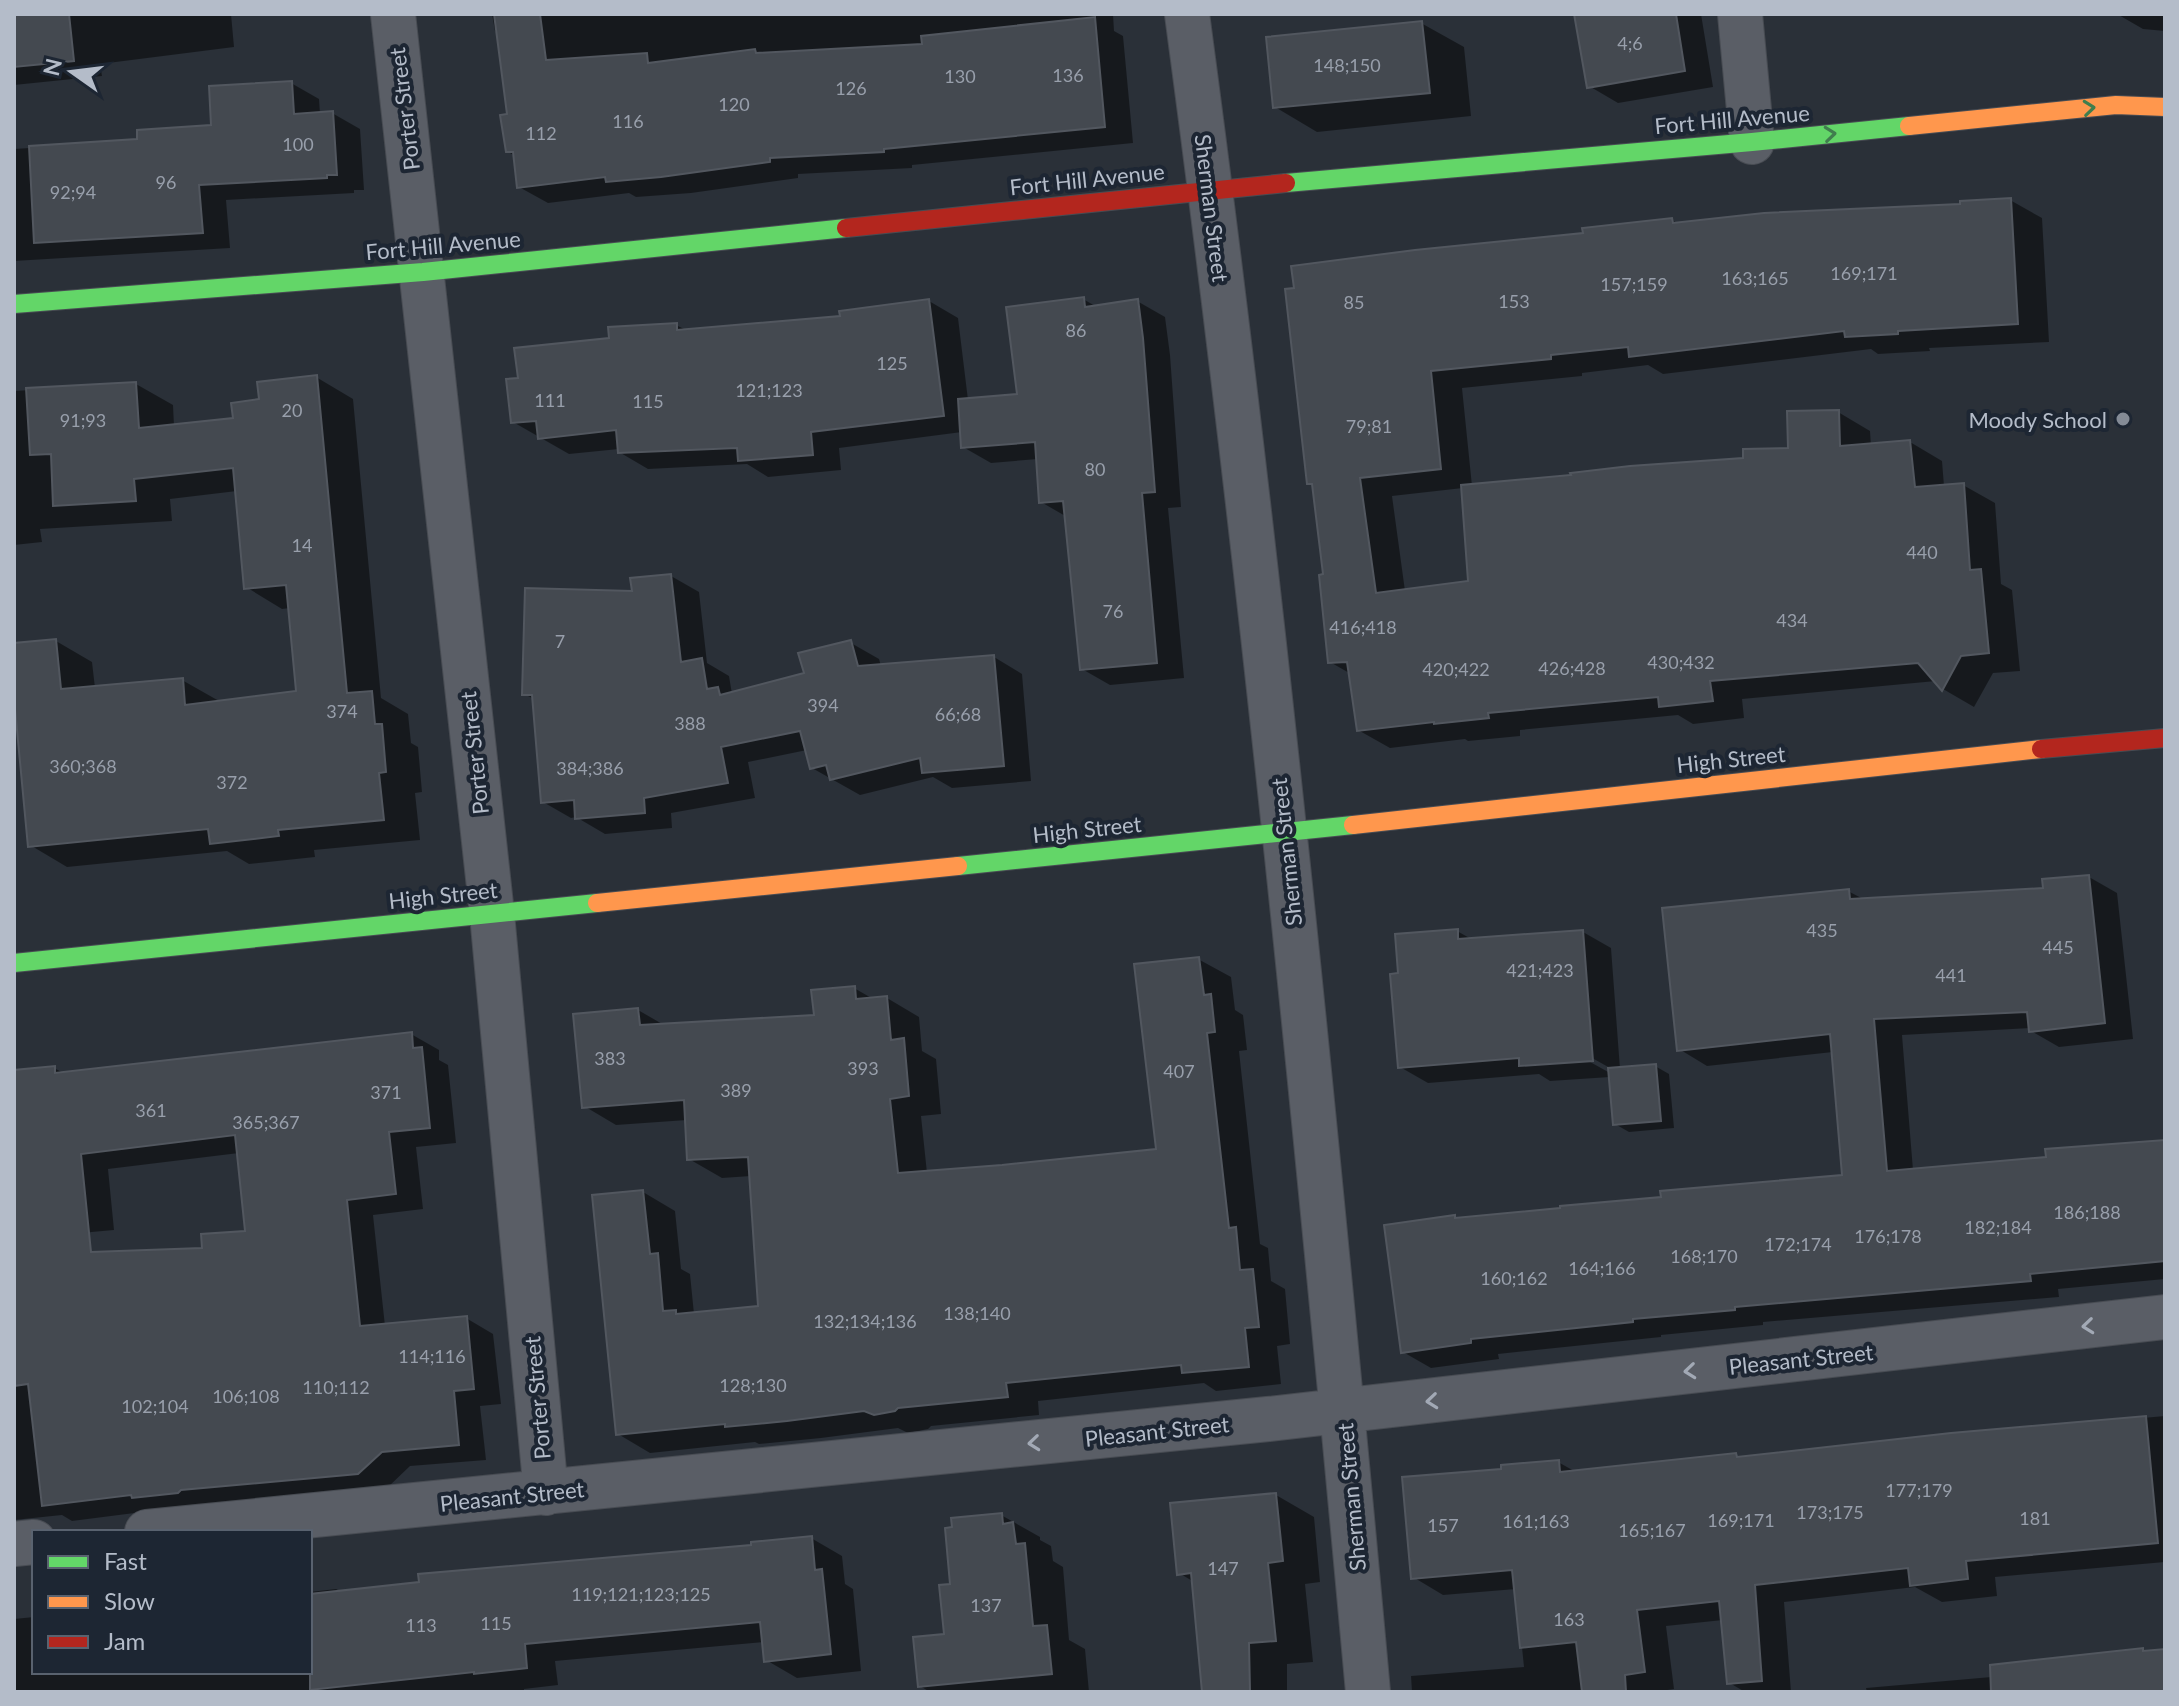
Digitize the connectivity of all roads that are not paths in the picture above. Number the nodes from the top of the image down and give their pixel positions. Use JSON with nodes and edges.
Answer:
{"nodes":[{"id":1,"x":393,"y":14,"type":"edge"},
{"id":2,"x":1187,"y":14,"type":"edge"},
{"id":3,"x":1740,"y":14,"type":"edge"},
{"id":4,"x":2165,"y":107,"type":"edge"},
{"id":5,"x":1752,"y":142,"type":"junction"},
{"id":6,"x":1210,"y":190,"type":"junction"},
{"id":7,"x":423,"y":272,"type":"junction"},
{"id":8,"x":14,"y":304,"type":"edge"},
{"id":9,"x":2165,"y":738,"type":"edge"},
{"id":10,"x":1284,"y":832,"type":"junction"},
{"id":11,"x":492,"y":914,"type":"junction"},
{"id":12,"x":14,"y":963,"type":"edge"},
{"id":13,"x":2165,"y":1317,"type":"edge"},
{"id":14,"x":1343,"y":1411,"type":"junction"},
{"id":15,"x":546,"y":1493,"type":"junction"},
{"id":16,"x":167,"y":1530,"type":"edge"},
{"id":17,"x":1368,"y":1692,"type":"edge"}],
"edges":[{"from":1,"to":7,"type":"street","name":"Porter Street"},
{"from":2,"to":6,"type":"street","name":"Sherman Street"},
{"from":3,"to":5,"type":"street"},
{"from":5,"to":4,"type":"street","name":"Fort Hill Avenue","one_way":true},
{"from":5,"to":6,"type":"street","name":"Fort Hill Avenue"},
{"from":6,"to":7,"type":"street","name":"Fort Hill Avenue"},
{"from":6,"to":10,"type":"street","name":"Sherman Street"},
{"from":7,"to":8,"type":"street","name":"Fort Hill Avenue"},
{"from":7,"to":11,"type":"street","name":"Porter Street"},
{"from":9,"to":10,"type":"street","name":"High Street"},
{"from":10,"to":11,"type":"street","name":"High Street"},
{"from":10,"to":14,"type":"street","name":"Sherman Street"},
{"from":11,"to":12,"type":"street","name":"High Street"},
{"from":11,"to":15,"type":"street","name":"Porter Street"},
{"from":13,"to":14,"type":"street","name":"Pleasant Street","one_way":true},
{"from":14,"to":15,"type":"street","name":"Pleasant Street","one_way":true},
{"from":14,"to":17,"type":"street","name":"Sherman Street"},
{"from":15,"to":16,"type":"street","name":"Pleasant Street"}]}
